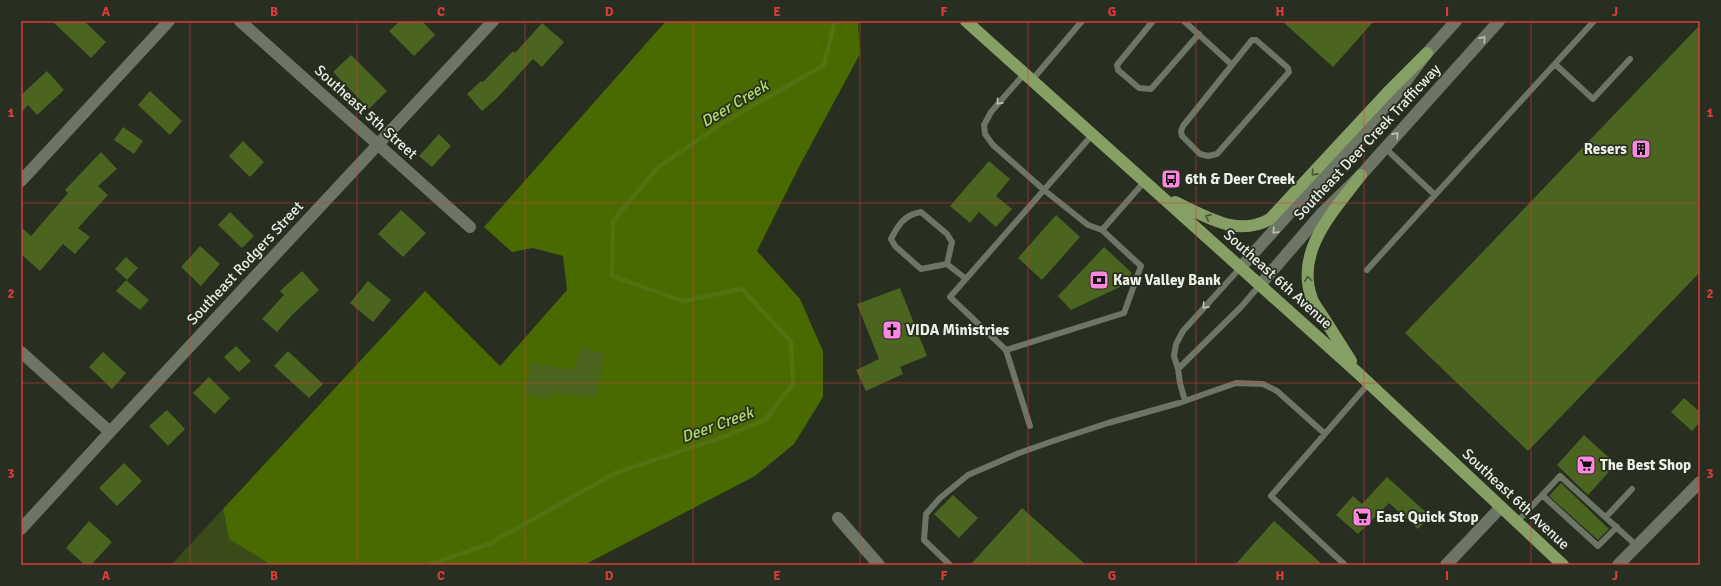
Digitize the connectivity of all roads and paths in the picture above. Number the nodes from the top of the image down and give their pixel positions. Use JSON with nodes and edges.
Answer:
{"nodes":[{"id":1,"x":169,"y":21,"type":"edge"},
{"id":2,"x":240,"y":21,"type":"edge"},
{"id":3,"x":493,"y":21,"type":"edge"},
{"id":4,"x":966,"y":21,"type":"edge"},
{"id":5,"x":1082,"y":21,"type":"edge"},
{"id":6,"x":1153,"y":21,"type":"edge"},
{"id":7,"x":1184,"y":21,"type":"edge"},
{"id":8,"x":1456,"y":21,"type":"edge"},
{"id":9,"x":1499,"y":21,"type":"edge"},
{"id":10,"x":1594,"y":21,"type":"edge"},
{"id":11,"x":1199,"y":34,"type":"junction"},
{"id":12,"x":1427,"y":53,"type":"junction"},
{"id":13,"x":1630,"y":58,"type":"dead end"},
{"id":14,"x":1232,"y":64,"type":"junction"},
{"id":15,"x":1555,"y":64,"type":"junction"},
{"id":16,"x":1028,"y":76,"type":"junction"},
{"id":17,"x":1093,"y":134,"type":"junction"},
{"id":18,"x":378,"y":144,"type":"junction"},
{"id":19,"x":1385,"y":148,"type":"junction"},
{"id":20,"x":1361,"y":175,"type":"junction"},
{"id":21,"x":21,"y":181,"type":"edge"},
{"id":22,"x":1146,"y":181,"type":"junction"},
{"id":23,"x":1044,"y":190,"type":"junction"},
{"id":24,"x":1435,"y":195,"type":"junction"},
{"id":25,"x":1165,"y":198,"type":"junction"},
{"id":26,"x":470,"y":227,"type":"dead end"},
{"id":27,"x":1102,"y":230,"type":"junction"},
{"id":28,"x":947,"y":264,"type":"junction"},
{"id":29,"x":1241,"y":268,"type":"junction"},
{"id":30,"x":1367,"y":270,"type":"dead end"},
{"id":31,"x":966,"y":279,"type":"junction"},
{"id":32,"x":1260,"y":285,"type":"junction"},
{"id":33,"x":1006,"y":350,"type":"junction"},
{"id":34,"x":21,"y":352,"type":"edge"},
{"id":35,"x":1178,"y":368,"type":"junction"},
{"id":36,"x":1360,"y":374,"type":"junction"},
{"id":37,"x":1369,"y":383,"type":"junction"},
{"id":38,"x":1185,"y":401,"type":"junction"},
{"id":39,"x":1030,"y":426,"type":"dead end"},
{"id":40,"x":110,"y":432,"type":"junction"},
{"id":41,"x":1324,"y":433,"type":"junction"},
{"id":42,"x":1700,"y":482,"type":"edge"},
{"id":43,"x":1632,"y":489,"type":"dead end"},
{"id":44,"x":1542,"y":495,"type":"junction"},
{"id":45,"x":1501,"y":507,"type":"junction"},
{"id":46,"x":1606,"y":517,"type":"junction"},
{"id":47,"x":838,"y":518,"type":"dead end"},
{"id":48,"x":1517,"y":522,"type":"junction"},
{"id":49,"x":1617,"y":527,"type":"junction"},
{"id":50,"x":21,"y":529,"type":"edge"},
{"id":51,"x":1637,"y":546,"type":"junction"},
{"id":52,"x":879,"y":565,"type":"edge"},
{"id":53,"x":950,"y":565,"type":"edge"},
{"id":54,"x":1345,"y":565,"type":"edge"},
{"id":55,"x":1446,"y":565,"type":"edge"},
{"id":56,"x":1563,"y":565,"type":"edge"},
{"id":57,"x":1618,"y":565,"type":"edge"}],
"edges":[{"from":1,"to":21,"type":"street"},
{"from":2,"to":18,"type":"street","name":"Southeast 5th Street"},
{"from":3,"to":18,"type":"street","name":"Southeast Rodgers Street"},
{"from":4,"to":16,"type":"main road","name":"Southeast 6th Avenue"},
{"from":5,"to":16,"type":"lane"},
{"from":6,"to":11,"type":"lane"},
{"from":7,"to":11,"type":"lane"},
{"from":8,"to":12,"type":"street","name":"Southeast Deer Creek Trafficway"},
{"from":19,"to":9,"type":"street","name":"Southeast Deer Creek Trafficway","one_way":true},
{"from":10,"to":15,"type":"lane"},
{"from":11,"to":14,"type":"lane"},
{"from":12,"to":25,"type":"main road","one_way":true},
{"from":12,"to":29,"type":"street","name":"Southeast Deer Creek Trafficway","one_way":true},
{"from":13,"to":15,"type":"lane"},
{"from":14,"to":14,"type":"lane"},
{"from":15,"to":24,"type":"lane"},
{"from":16,"to":17,"type":"main road","name":"Southeast 6th Avenue"},
{"from":16,"to":23,"type":"lane","one_way":true},
{"from":17,"to":22,"type":"main road","name":"Southeast 6th Avenue"},
{"from":17,"to":23,"type":"lane"},
{"from":18,"to":26,"type":"street","name":"Southeast 5th Street"},
{"from":18,"to":40,"type":"street","name":"Southeast Rodgers Street"},
{"from":19,"to":20,"type":"street","name":"Southeast Deer Creek Trafficway"},
{"from":19,"to":24,"type":"lane"},
{"from":20,"to":32,"type":"street","name":"Southeast Deer Creek Trafficway"},
{"from":36,"to":20,"type":"main road","one_way":true},
{"from":22,"to":25,"type":"main road","name":"Southeast 6th Avenue"},
{"from":22,"to":27,"type":"lane"},
{"from":23,"to":27,"type":"lane"},
{"from":23,"to":31,"type":"lane"},
{"from":24,"to":30,"type":"lane"},
{"from":25,"to":29,"type":"main road","name":"Southeast 6th Avenue"},
{"from":27,"to":33,"type":"lane"},
{"from":28,"to":28,"type":"lane"},
{"from":28,"to":31,"type":"lane"},
{"from":29,"to":32,"type":"main road","name":"Southeast 6th Avenue"},
{"from":29,"to":35,"type":"lane","one_way":true},
{"from":31,"to":33,"type":"lane"},
{"from":32,"to":35,"type":"lane"},
{"from":32,"to":36,"type":"main road","name":"Southeast 6th Avenue"},
{"from":33,"to":39,"type":"lane"},
{"from":34,"to":40,"type":"street"},
{"from":35,"to":38,"type":"lane"},
{"from":36,"to":37,"type":"main road","name":"Southeast 6th Avenue"},
{"from":37,"to":41,"type":"lane"},
{"from":37,"to":45,"type":"main road","name":"Southeast 6th Avenue"},
{"from":38,"to":41,"type":"lane"},
{"from":38,"to":53,"type":"lane"},
{"from":40,"to":50,"type":"street","name":"Southeast Rodgers Street"},
{"from":41,"to":54,"type":"lane"},
{"from":42,"to":51,"type":"street"},
{"from":43,"to":46,"type":"lane"},
{"from":44,"to":46,"type":"lane"},
{"from":44,"to":48,"type":"lane"},
{"from":44,"to":49,"type":"lane"},
{"from":45,"to":48,"type":"main road","name":"Southeast 6th Avenue"},
{"from":45,"to":55,"type":"street"},
{"from":46,"to":49,"type":"lane"},
{"from":47,"to":52,"type":"street"},
{"from":48,"to":56,"type":"main road","name":"Southeast 6th Avenue"},
{"from":49,"to":51,"type":"lane"},
{"from":51,"to":57,"type":"street"}]}
